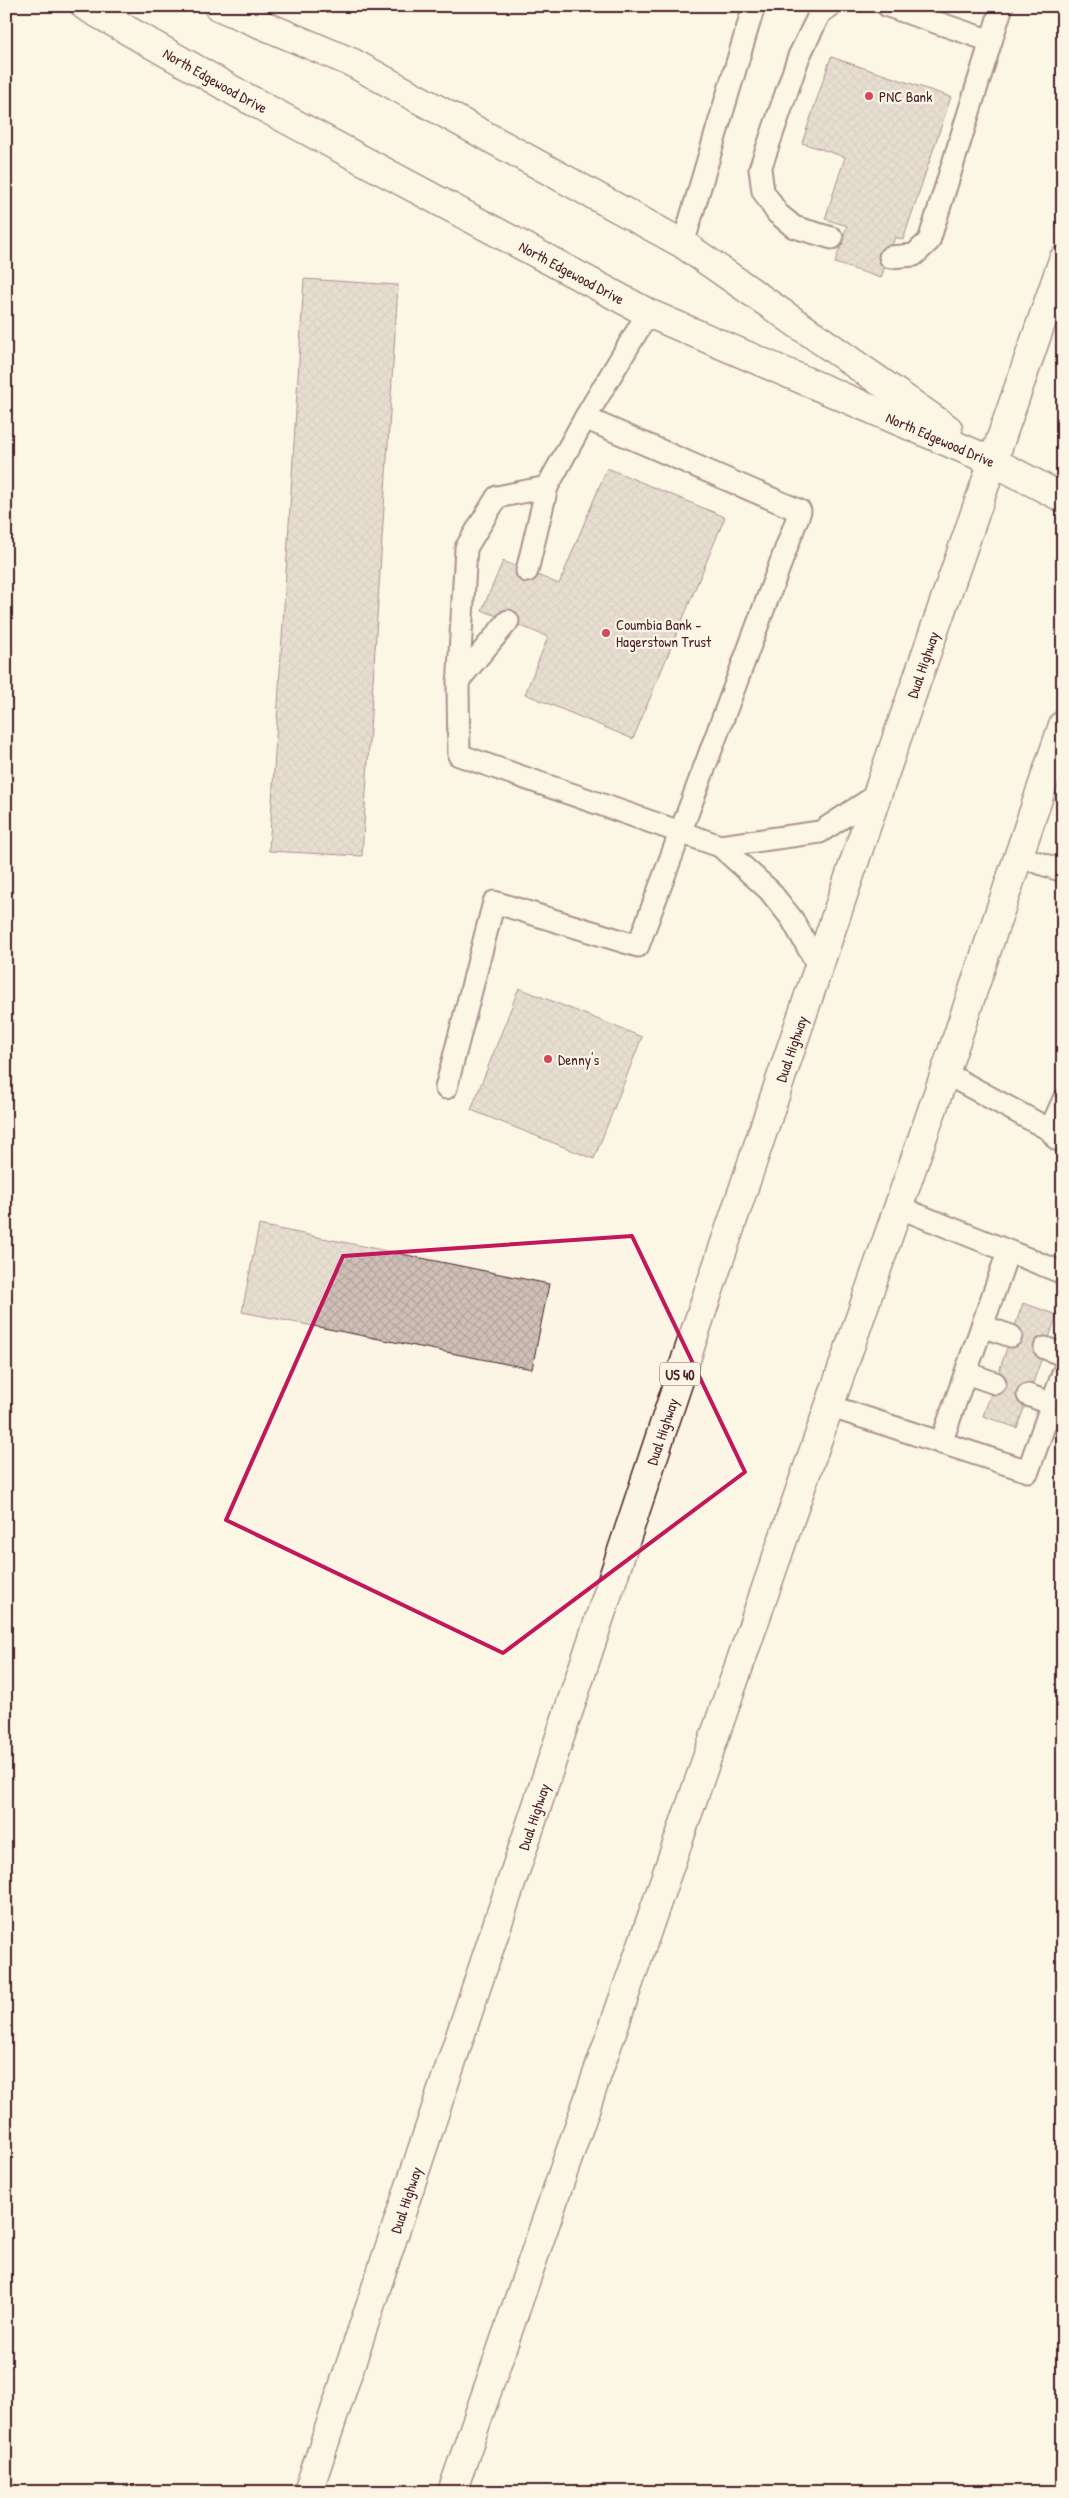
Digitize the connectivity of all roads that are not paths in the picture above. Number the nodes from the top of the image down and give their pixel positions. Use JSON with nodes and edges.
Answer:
{"nodes":[{"id":1,"x":85,"y":6,"type":"edge"},
{"id":2,"x":218,"y":6,"type":"edge"},
{"id":3,"x":754,"y":6,"type":"edge"},
{"id":4,"x":830,"y":6,"type":"edge"},
{"id":5,"x":888,"y":6,"type":"edge"},
{"id":6,"x":1002,"y":6,"type":"edge"},
{"id":7,"x":990,"y":41,"type":"junction"},
{"id":8,"x":832,"y":238,"type":"dead end"},
{"id":9,"x":683,"y":244,"type":"junction"},
{"id":10,"x":890,"y":257,"type":"dead end"},
{"id":11,"x":1063,"y":260,"type":"edge"},
{"id":12,"x":648,"y":313,"type":"junction"},
{"id":13,"x":585,"y":418,"type":"junction"},
{"id":14,"x":994,"y":462,"type":"junction"},
{"id":15,"x":547,"y":487,"type":"junction"},
{"id":16,"x":1063,"y":498,"type":"edge"},
{"id":17,"x":528,"y":571,"type":"dead end"},
{"id":18,"x":508,"y":621,"type":"dead end"},
{"id":19,"x":458,"y":681,"type":"junction"},
{"id":20,"x":1063,"y":725,"type":"edge"},
{"id":21,"x":877,"y":796,"type":"junction"},
{"id":22,"x":679,"y":832,"type":"junction"},
{"id":23,"x":720,"y":846,"type":"junction"},
{"id":24,"x":1018,"y":856,"type":"junction"},
{"id":25,"x":1063,"y":872,"type":"edge"},
{"id":26,"x":819,"y":967,"type":"junction"},
{"id":27,"x":945,"y":1073,"type":"junction"},
{"id":28,"x":446,"y":1088,"type":"dead end"},
{"id":29,"x":1063,"y":1100,"type":"edge"},
{"id":30,"x":1056,"y":1136,"type":"edge"},
{"id":31,"x":898,"y":1207,"type":"junction"},
{"id":32,"x":1008,"y":1252,"type":"junction"},
{"id":33,"x":1063,"y":1273,"type":"edge"},
{"id":34,"x":982,"y":1326,"type":"junction"},
{"id":35,"x":1011,"y":1336,"type":"dead end"},
{"id":36,"x":966,"y":1373,"type":"junction"},
{"id":37,"x":1063,"y":1373,"type":"edge"},
{"id":38,"x":995,"y":1382,"type":"dead end"},
{"id":39,"x":1028,"y":1395,"type":"dead end"},
{"id":40,"x":1052,"y":1404,"type":"junction"},
{"id":41,"x":829,"y":1406,"type":"junction"},
{"id":42,"x":941,"y":1443,"type":"junction"},
{"id":43,"x":308,"y":2492,"type":"edge"},
{"id":44,"x":452,"y":2492,"type":"edge"}],
"edges":[{"from":1,"to":12,"type":"main road","name":"North Edgewood Drive"},
{"from":2,"to":9,"type":"main road","name":"North Edgewood Drive"},
{"from":3,"to":9,"type":"lane"},
{"from":4,"to":8,"type":"lane"},
{"from":5,"to":7,"type":"lane"},
{"from":6,"to":7,"type":"lane"},
{"from":7,"to":10,"type":"lane"},
{"from":9,"to":14,"type":"main road","name":"North Edgewood Drive"},
{"from":11,"to":14,"type":"main road","name":"Dual Highway","number":"US 40"},
{"from":12,"to":13,"type":"lane"},
{"from":12,"to":14,"type":"main road","name":"North Edgewood Drive"},
{"from":13,"to":15,"type":"lane"},
{"from":13,"to":22,"type":"lane"},
{"from":14,"to":16,"type":"main road"},
{"from":14,"to":21,"type":"main road","name":"Dual Highway","number":"US 40"},
{"from":15,"to":17,"type":"lane"},
{"from":15,"to":19,"type":"lane"},
{"from":18,"to":19,"type":"lane"},
{"from":19,"to":22,"type":"lane"},
{"from":20,"to":24,"type":"main road"},
{"from":21,"to":23,"type":"lane"},
{"from":21,"to":26,"type":"main road","name":"Dual Highway","number":"US 40"},
{"from":22,"to":23,"type":"lane"},
{"from":22,"to":28,"type":"lane"},
{"from":23,"to":26,"type":"lane"},
{"from":24,"to":25,"type":"lane"},
{"from":24,"to":27,"type":"main road"},
{"from":26,"to":43,"type":"main road","name":"Dual Highway","number":"US 40"},
{"from":27,"to":30,"type":"lane"},
{"from":27,"to":31,"type":"main road"},
{"from":29,"to":30,"type":"lane"},
{"from":31,"to":32,"type":"lane"},
{"from":31,"to":41,"type":"main road"},
{"from":32,"to":33,"type":"lane"},
{"from":32,"to":34,"type":"lane"},
{"from":34,"to":35,"type":"lane"},
{"from":34,"to":36,"type":"lane"},
{"from":36,"to":38,"type":"lane"},
{"from":36,"to":42,"type":"lane"},
{"from":37,"to":40,"type":"lane"},
{"from":39,"to":40,"type":"lane"},
{"from":40,"to":42,"type":"lane"},
{"from":41,"to":42,"type":"lane"},
{"from":41,"to":44,"type":"main road"}]}
